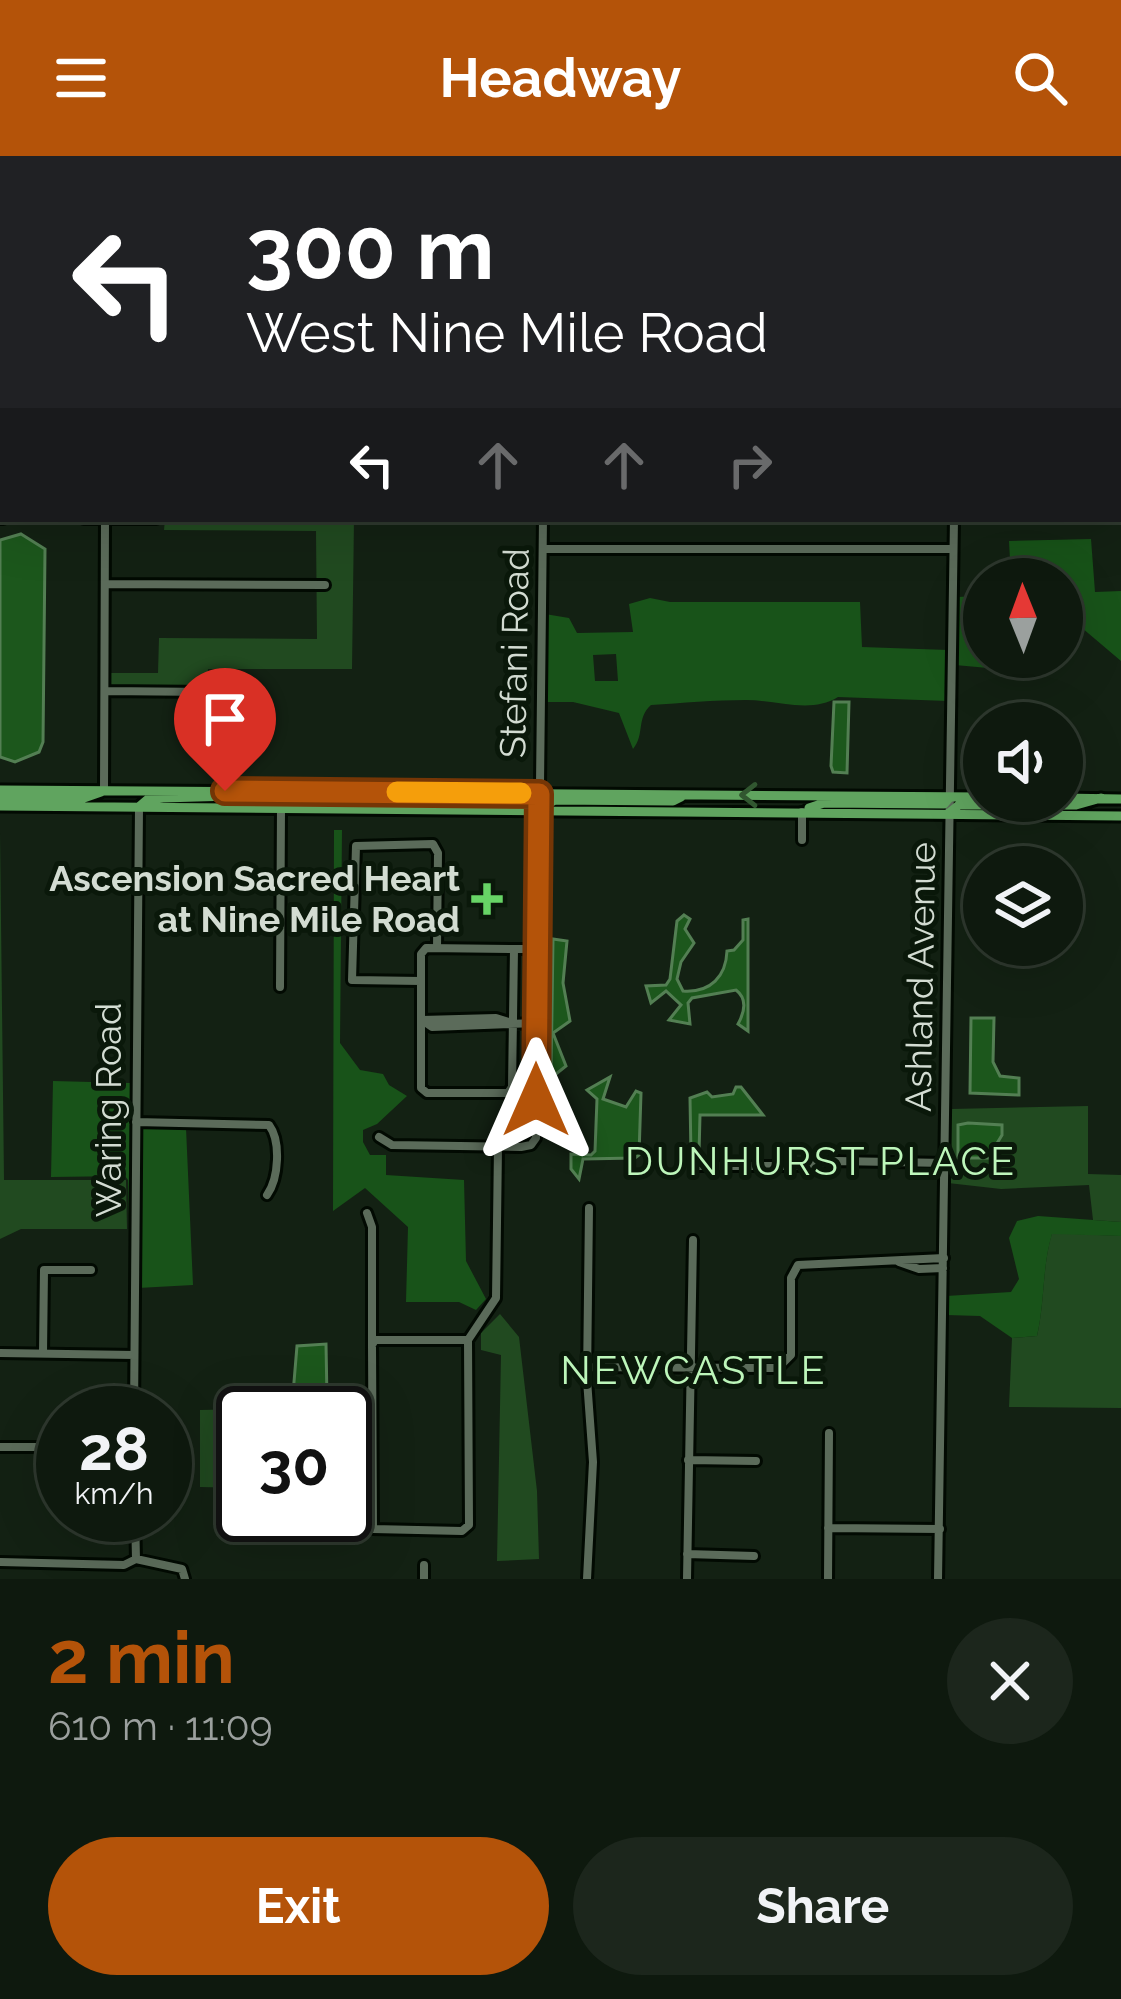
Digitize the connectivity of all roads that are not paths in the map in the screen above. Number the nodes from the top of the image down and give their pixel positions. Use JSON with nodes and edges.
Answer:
{"nodes":[{"id":1,"x":105,"y":522,"type":"edge"},
{"id":2,"x":543,"y":522,"type":"edge"},
{"id":3,"x":953,"y":522,"type":"edge"},
{"id":4,"x":543,"y":549,"type":"junction"},
{"id":5,"x":953,"y":550,"type":"junction"},
{"id":6,"x":105,"y":584,"type":"junction"},
{"id":7,"x":325,"y":585,"type":"dead end"},
{"id":8,"x":105,"y":691,"type":"junction"},
{"id":9,"x":209,"y":692,"type":"dead end"},
{"id":10,"x":104,"y":790,"type":"junction"},
{"id":11,"x":268,"y":792,"type":"junction"},
{"id":12,"x":539,"y":794,"type":"junction"},
{"id":13,"x":686,"y":795,"type":"junction"},
{"id":14,"x":950,"y":797,"type":"junction"},
{"id":15,"x":963,"y":797,"type":"edge"},
{"id":16,"x":0,"y":798,"type":"edge"},
{"id":17,"x":1083,"y":799,"type":"edge"},
{"id":18,"x":1101,"y":799,"type":"junction"},
{"id":19,"x":1121,"y":799,"type":"edge"},
{"id":20,"x":281,"y":806,"type":"junction"},
{"id":21,"x":139,"y":807,"type":"junction"},
{"id":22,"x":395,"y":807,"type":"junction"},
{"id":23,"x":539,"y":808,"type":"junction"},
{"id":24,"x":802,"y":811,"type":"junction"},
{"id":25,"x":950,"y":813,"type":"junction"},
{"id":26,"x":1121,"y":816,"type":"edge"},
{"id":27,"x":802,"y":840,"type":"dead end"},
{"id":28,"x":437,"y":948,"type":"junction"},
{"id":29,"x":514,"y":949,"type":"junction"},
{"id":30,"x":538,"y":950,"type":"junction"},
{"id":31,"x":422,"y":981,"type":"junction"},
{"id":32,"x":280,"y":987,"type":"dead end"},
{"id":33,"x":422,"y":1020,"type":"junction"},
{"id":34,"x":512,"y":1023,"type":"junction"},
{"id":35,"x":537,"y":1023,"type":"junction"},
{"id":36,"x":136,"y":1122,"type":"junction"},
{"id":37,"x":379,"y":1138,"type":"dead end"},
{"id":38,"x":498,"y":1147,"type":"junction"},
{"id":39,"x":945,"y":1163,"type":"junction"},
{"id":40,"x":694,"y":1166,"type":"dead end"},
{"id":41,"x":267,"y":1195,"type":"dead end"},
{"id":42,"x":589,"y":1208,"type":"dead end"},
{"id":43,"x":367,"y":1213,"type":"dead end"},
{"id":44,"x":693,"y":1240,"type":"dead end"},
{"id":45,"x":944,"y":1263,"type":"junction"},
{"id":46,"x":91,"y":1270,"type":"dead end"},
{"id":47,"x":469,"y":1343,"type":"junction"},
{"id":48,"x":372,"y":1345,"type":"junction"},
{"id":49,"x":0,"y":1353,"type":"edge"},
{"id":50,"x":43,"y":1353,"type":"junction"},
{"id":51,"x":134,"y":1354,"type":"junction"},
{"id":52,"x":588,"y":1367,"type":"junction"},
{"id":53,"x":690,"y":1368,"type":"junction"},
{"id":54,"x":134,"y":1386,"type":"edge"},
{"id":55,"x":830,"y":1433,"type":"dead end"},
{"id":56,"x":0,"y":1447,"type":"edge"},
{"id":57,"x":36,"y":1448,"type":"edge"},
{"id":58,"x":688,"y":1460,"type":"junction"},
{"id":59,"x":756,"y":1461,"type":"dead end"},
{"id":60,"x":828,"y":1528,"type":"junction"},
{"id":61,"x":940,"y":1528,"type":"junction"},
{"id":62,"x":136,"y":1542,"type":"edge"},
{"id":63,"x":687,"y":1554,"type":"junction"},
{"id":64,"x":754,"y":1556,"type":"dead end"},
{"id":65,"x":136,"y":1559,"type":"junction"},
{"id":66,"x":0,"y":1562,"type":"edge"},
{"id":67,"x":424,"y":1565,"type":"dead end"},
{"id":68,"x":183,"y":1574,"type":"edge"},
{"id":69,"x":424,"y":1579,"type":"edge"},
{"id":70,"x":587,"y":1579,"type":"edge"},
{"id":71,"x":687,"y":1579,"type":"edge"},
{"id":72,"x":827,"y":1579,"type":"edge"},
{"id":73,"x":938,"y":1579,"type":"edge"}],
"edges":[{"from":1,"to":6,"type":"street"},
{"from":2,"to":4,"type":"street","name":"Stefani Road"},
{"from":3,"to":5,"type":"street","name":"Ashland Avenue"},
{"from":4,"to":5,"type":"street"},
{"from":4,"to":12,"type":"street","name":"Stefani Road"},
{"from":5,"to":14,"type":"street","name":"Ashland Avenue"},
{"from":6,"to":7,"type":"street"},
{"from":6,"to":8,"type":"street"},
{"from":8,"to":9,"type":"street"},
{"from":8,"to":10,"type":"street"},
{"from":10,"to":11,"type":"main road"},
{"from":10,"to":16,"type":"main road"},
{"from":11,"to":12,"type":"main road"},
{"from":11,"to":21,"type":"main road"},
{"from":12,"to":13,"type":"main road"},
{"from":12,"to":22,"type":"main road"},
{"from":12,"to":23,"type":"street","name":"Stefani Road"},
{"from":14,"to":13,"type":"main road","one_way":true},
{"from":13,"to":23,"type":"main road"},
{"from":14,"to":15,"type":"main road"},
{"from":14,"to":24,"type":"main road"},
{"from":14,"to":25,"type":"street","name":"Ashland Avenue"},
{"from":16,"to":21,"type":"main road"},
{"from":17,"to":18,"type":"main road"},
{"from":18,"to":19,"type":"main road"},
{"from":18,"to":25,"type":"main road"},
{"from":20,"to":21,"type":"main road"},
{"from":20,"to":22,"type":"main road"},
{"from":20,"to":32,"type":"street"},
{"from":21,"to":36,"type":"street","name":"Waring Road"},
{"from":22,"to":23,"type":"main road"},
{"from":23,"to":24,"type":"main road"},
{"from":23,"to":30,"type":"street","name":"Stefani Road"},
{"from":24,"to":25,"type":"main road"},
{"from":24,"to":27,"type":"street"},
{"from":25,"to":26,"type":"main road"},
{"from":25,"to":39,"type":"street","name":"Ashland Avenue"},
{"from":28,"to":29,"type":"street"},
{"from":28,"to":31,"type":"street"},
{"from":28,"to":31,"type":"street"},
{"from":29,"to":30,"type":"street"},
{"from":29,"to":34,"type":"street"},
{"from":30,"to":35,"type":"street","name":"Stefani Road"},
{"from":31,"to":33,"type":"street"},
{"from":33,"to":34,"type":"street"},
{"from":33,"to":34,"type":"street"},
{"from":34,"to":35,"type":"street"},
{"from":35,"to":38,"type":"street","name":"Stefani Road"},
{"from":36,"to":41,"type":"street"},
{"from":36,"to":51,"type":"street","name":"Waring Road"},
{"from":37,"to":38,"type":"street"},
{"from":38,"to":47,"type":"street"},
{"from":39,"to":40,"type":"street"},
{"from":39,"to":45,"type":"street","name":"Ashland Avenue"},
{"from":42,"to":52,"type":"street"},
{"from":43,"to":48,"type":"street"},
{"from":44,"to":53,"type":"street"},
{"from":45,"to":53,"type":"street"},
{"from":45,"to":61,"type":"street","name":"Ashland Avenue"},
{"from":46,"to":50,"type":"street"},
{"from":47,"to":48,"type":"street"},
{"from":47,"to":48,"type":"street"},
{"from":49,"to":50,"type":"street"},
{"from":50,"to":51,"type":"street"},
{"from":51,"to":54,"type":"street","name":"Waring Road"},
{"from":52,"to":53,"type":"street"},
{"from":52,"to":70,"type":"street"},
{"from":53,"to":58,"type":"street"},
{"from":55,"to":60,"type":"street"},
{"from":56,"to":57,"type":"street"},
{"from":58,"to":59,"type":"street"},
{"from":58,"to":63,"type":"street"},
{"from":60,"to":61,"type":"street"},
{"from":60,"to":72,"type":"street"},
{"from":61,"to":73,"type":"street","name":"Ashland Avenue"},
{"from":62,"to":65,"type":"street"},
{"from":63,"to":64,"type":"street"},
{"from":63,"to":71,"type":"street"},
{"from":65,"to":66,"type":"street"},
{"from":65,"to":68,"type":"street"},
{"from":67,"to":69,"type":"street"}]}
